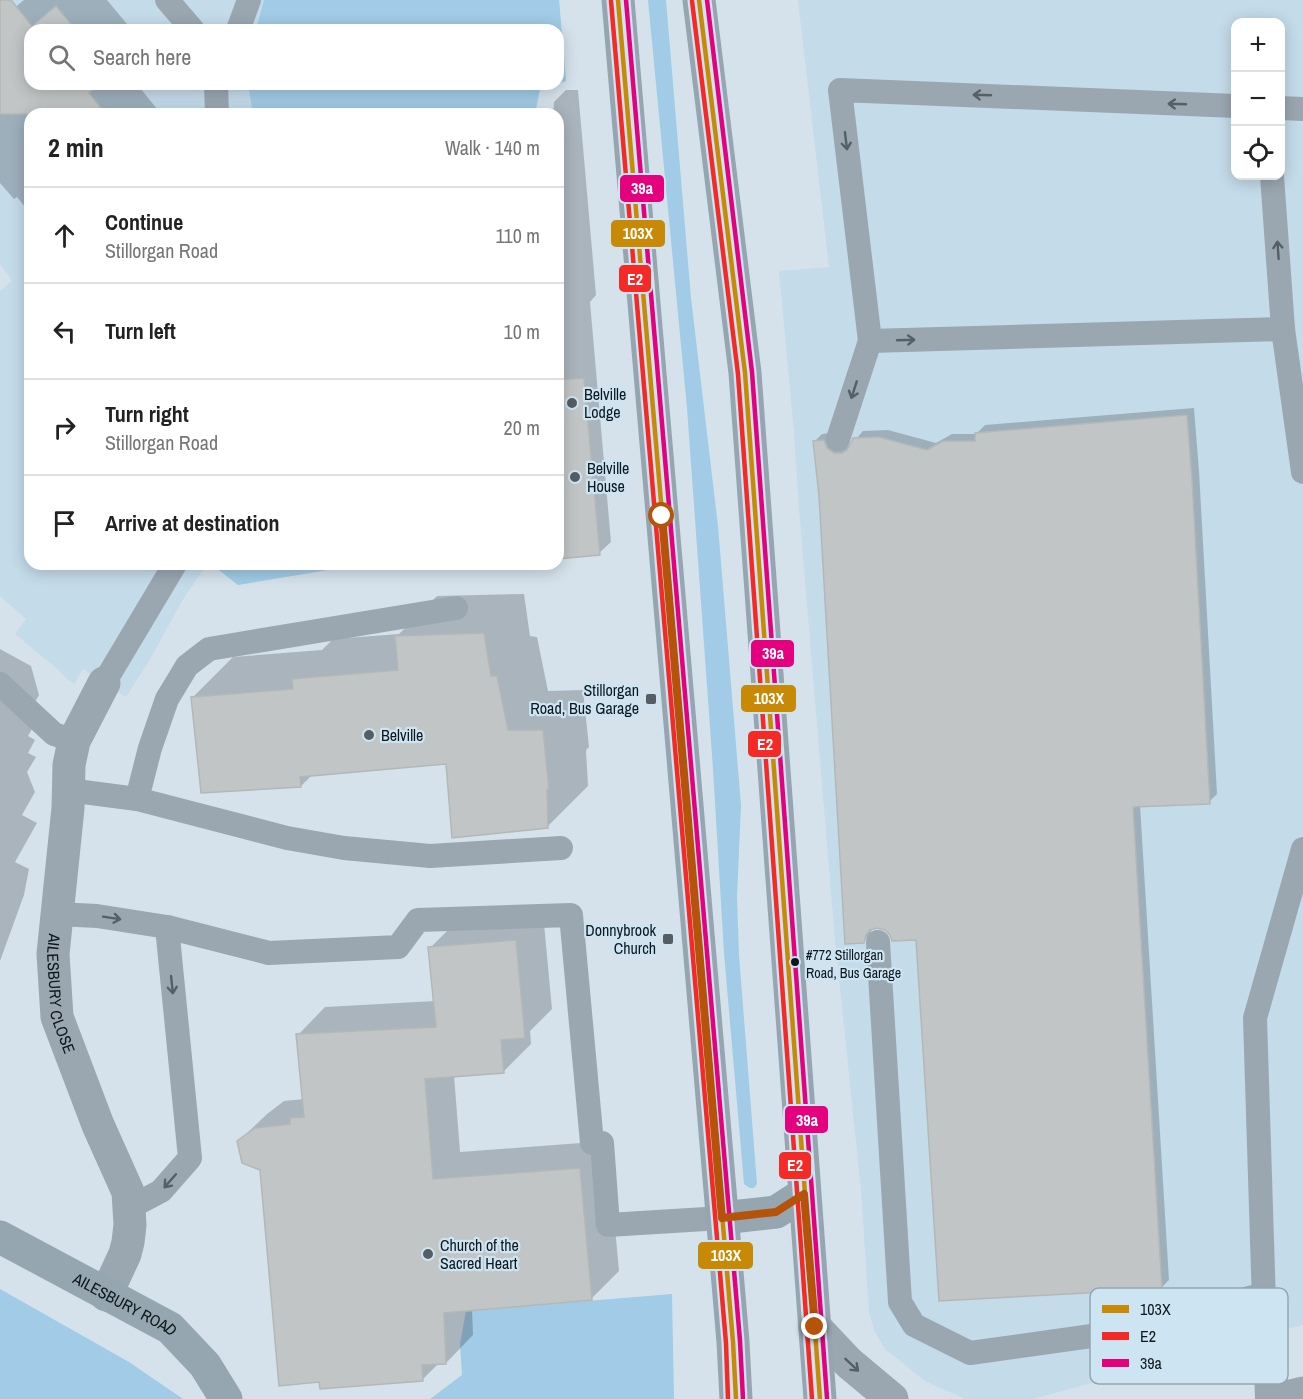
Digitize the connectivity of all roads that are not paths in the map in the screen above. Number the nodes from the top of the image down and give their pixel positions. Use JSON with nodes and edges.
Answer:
{"nodes":[{"id":1,"x":167,"y":0,"type":"edge"},
{"id":2,"x":249,"y":0,"type":"edge"},
{"id":3,"x":618,"y":0,"type":"edge"},
{"id":4,"x":699,"y":0,"type":"edge"},
{"id":5,"x":189,"y":24,"type":"edge"},
{"id":6,"x":240,"y":24,"type":"edge"},
{"id":7,"x":216,"y":90,"type":"edge"},
{"id":8,"x":1231,"y":106,"type":"edge"},
{"id":9,"x":216,"y":108,"type":"edge"},
{"id":10,"x":1285,"y":108,"type":"edge"},
{"id":11,"x":1303,"y":109,"type":"edge"},
{"id":12,"x":1273,"y":180,"type":"edge"},
{"id":13,"x":1292,"y":293,"type":"edge"},
{"id":14,"x":1283,"y":329,"type":"junction"},
{"id":15,"x":870,"y":341,"type":"junction"},
{"id":16,"x":838,"y":439,"type":"dead end"},
{"id":17,"x":1303,"y":472,"type":"edge"},
{"id":18,"x":171,"y":570,"type":"edge"},
{"id":19,"x":456,"y":608,"type":"dead end"},
{"id":20,"x":104,"y":683,"type":"joint"},
{"id":21,"x":0,"y":684,"type":"edge"},
{"id":22,"x":74,"y":741,"type":"junction"},
{"id":23,"x":68,"y":790,"type":"junction"},
{"id":24,"x":137,"y":799,"type":"junction"},
{"id":25,"x":561,"y":848,"type":"dead end"},
{"id":26,"x":1303,"y":849,"type":"edge"},
{"id":27,"x":57,"y":914,"type":"junction"},
{"id":28,"x":167,"y":927,"type":"junction"},
{"id":29,"x":878,"y":942,"type":"dead end"},
{"id":30,"x":804,"y":1194,"type":"junction"},
{"id":31,"x":129,"y":1208,"type":"junction"},
{"id":32,"x":722,"y":1218,"type":"junction"},
{"id":33,"x":0,"y":1237,"type":"edge"},
{"id":34,"x":1264,"y":1288,"type":"edge"},
{"id":35,"x":106,"y":1294,"type":"junction"},
{"id":36,"x":815,"y":1327,"type":"junction"},
{"id":37,"x":1090,"y":1336,"type":"edge"},
{"id":38,"x":1267,"y":1384,"type":"edge"},
{"id":39,"x":1303,"y":1393,"type":"edge"},
{"id":40,"x":226,"y":1399,"type":"edge"},
{"id":41,"x":736,"y":1399,"type":"edge"},
{"id":42,"x":820,"y":1399,"type":"edge"},
{"id":43,"x":892,"y":1399,"type":"edge"},
{"id":44,"x":1267,"y":1399,"type":"edge"},
{"id":45,"x":1278,"y":1399,"type":"edge"}],
"edges":[{"from":1,"to":5,"type":"lane"},
{"from":2,"to":6,"type":"lane"},
{"from":3,"to":32,"type":"main road"},
{"from":4,"to":30,"type":"main road"},
{"from":7,"to":9,"type":"lane"},
{"from":8,"to":15,"type":"lane","one_way":true},
{"from":10,"to":11,"type":"lane"},
{"from":13,"to":12,"type":"lane","one_way":true},
{"from":13,"to":14,"type":"lane"},
{"from":15,"to":14,"type":"lane","one_way":true},
{"from":14,"to":17,"type":"lane"},
{"from":15,"to":16,"type":"lane","one_way":true},
{"from":18,"to":20,"type":"lane"},
{"from":19,"to":24,"type":"lane"},
{"from":20,"to":22,"type":"street","name":"AILESBURY CLOSE"},
{"from":21,"to":22,"type":"lane"},
{"from":22,"to":23,"type":"street","name":"AILESBURY CLOSE"},
{"from":23,"to":24,"type":"lane"},
{"from":23,"to":27,"type":"street","name":"AILESBURY CLOSE"},
{"from":24,"to":25,"type":"lane"},
{"from":26,"to":34,"type":"lane"},
{"from":27,"to":28,"type":"lane","one_way":true},
{"from":27,"to":31,"type":"street","name":"AILESBURY CLOSE"},
{"from":28,"to":31,"type":"lane","one_way":true},
{"from":28,"to":32,"type":"lane"},
{"from":29,"to":37,"type":"lane"},
{"from":30,"to":32,"type":"main road"},
{"from":30,"to":36,"type":"main road"},
{"from":31,"to":35,"type":"street","name":"AILESBURY CLOSE"},
{"from":32,"to":41,"type":"main road"},
{"from":33,"to":35,"type":"main road","name":"AILESBURY ROAD"},
{"from":35,"to":40,"type":"main road","name":"AILESBURY ROAD"},
{"from":36,"to":42,"type":"main road"},
{"from":36,"to":43,"type":"street","one_way":true},
{"from":38,"to":44,"type":"lane"},
{"from":39,"to":45,"type":"street"}]}
